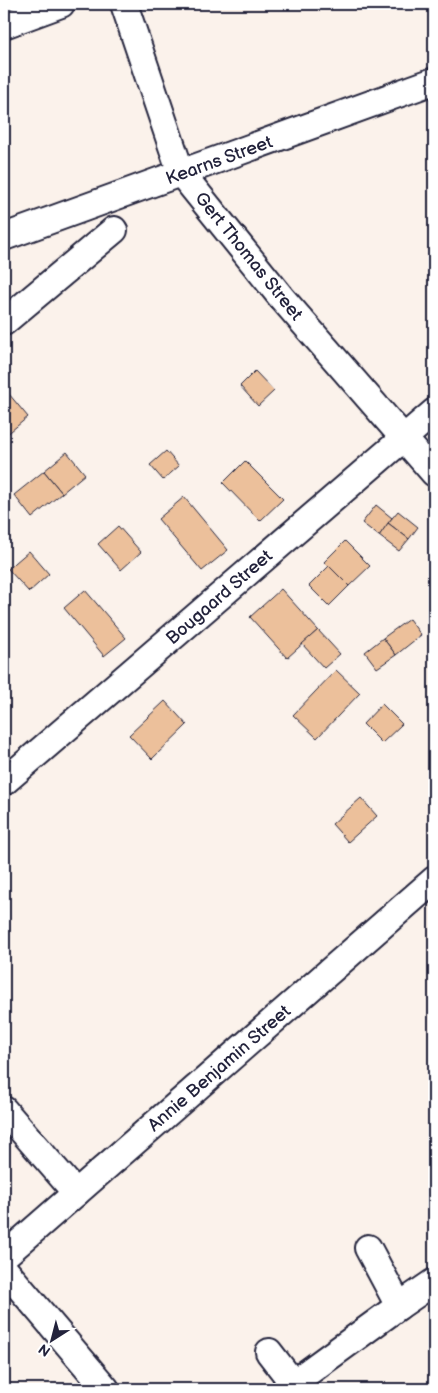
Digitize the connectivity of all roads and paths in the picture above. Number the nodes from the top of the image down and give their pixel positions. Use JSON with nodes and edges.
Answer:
{"nodes":[{"id":1,"x":60,"y":4,"type":"edge"},
{"id":2,"x":124,"y":4,"type":"edge"},
{"id":3,"x":4,"y":25,"type":"edge"},
{"id":4,"x":434,"y":81,"type":"edge"},
{"id":5,"x":181,"y":173,"type":"junction"},
{"id":6,"x":114,"y":230,"type":"dead end"},
{"id":7,"x":4,"y":237,"type":"edge"},
{"id":8,"x":4,"y":317,"type":"edge"},
{"id":9,"x":4,"y":322,"type":"edge"},
{"id":10,"x":434,"y":412,"type":"edge"},
{"id":11,"x":404,"y":438,"type":"junction"},
{"id":12,"x":434,"y":473,"type":"edge"},
{"id":13,"x":4,"y":782,"type":"edge"},
{"id":14,"x":434,"y":880,"type":"edge"},
{"id":15,"x":4,"y":1110,"type":"edge"},
{"id":16,"x":76,"y":1193,"type":"junction"},
{"id":17,"x":368,"y":1248,"type":"dead end"},
{"id":18,"x":4,"y":1256,"type":"edge"},
{"id":19,"x":4,"y":1269,"type":"edge"},
{"id":20,"x":434,"y":1282,"type":"edge"},
{"id":21,"x":399,"y":1306,"type":"junction"},
{"id":22,"x":269,"y":1352,"type":"dead end"},
{"id":23,"x":289,"y":1386,"type":"edge"},
{"id":24,"x":106,"y":1389,"type":"edge"}],
"edges":[{"from":1,"to":3,"type":"street"},
{"from":2,"to":5,"type":"street","name":"Gert Thomas Street"},
{"from":4,"to":5,"type":"street","name":"Kearns Street"},
{"from":5,"to":7,"type":"street","name":"Kearns Street"},
{"from":5,"to":11,"type":"street","name":"Gert Thomas Street"},
{"from":6,"to":9,"type":"street"},
{"from":8,"to":9,"type":"street"},
{"from":10,"to":11,"type":"street","name":"Bougaard Street"},
{"from":11,"to":12,"type":"street","name":"Gert Thomas Street"},
{"from":11,"to":13,"type":"street","name":"Bougaard Street"},
{"from":14,"to":16,"type":"street","name":"Annie Benjamin Street"},
{"from":15,"to":16,"type":"street"},
{"from":16,"to":18,"type":"street","name":"Annie Benjamin Street"},
{"from":17,"to":21,"type":"street"},
{"from":19,"to":24,"type":"street"},
{"from":20,"to":21,"type":"street"},
{"from":21,"to":23,"type":"street"},
{"from":22,"to":23,"type":"street"}]}
